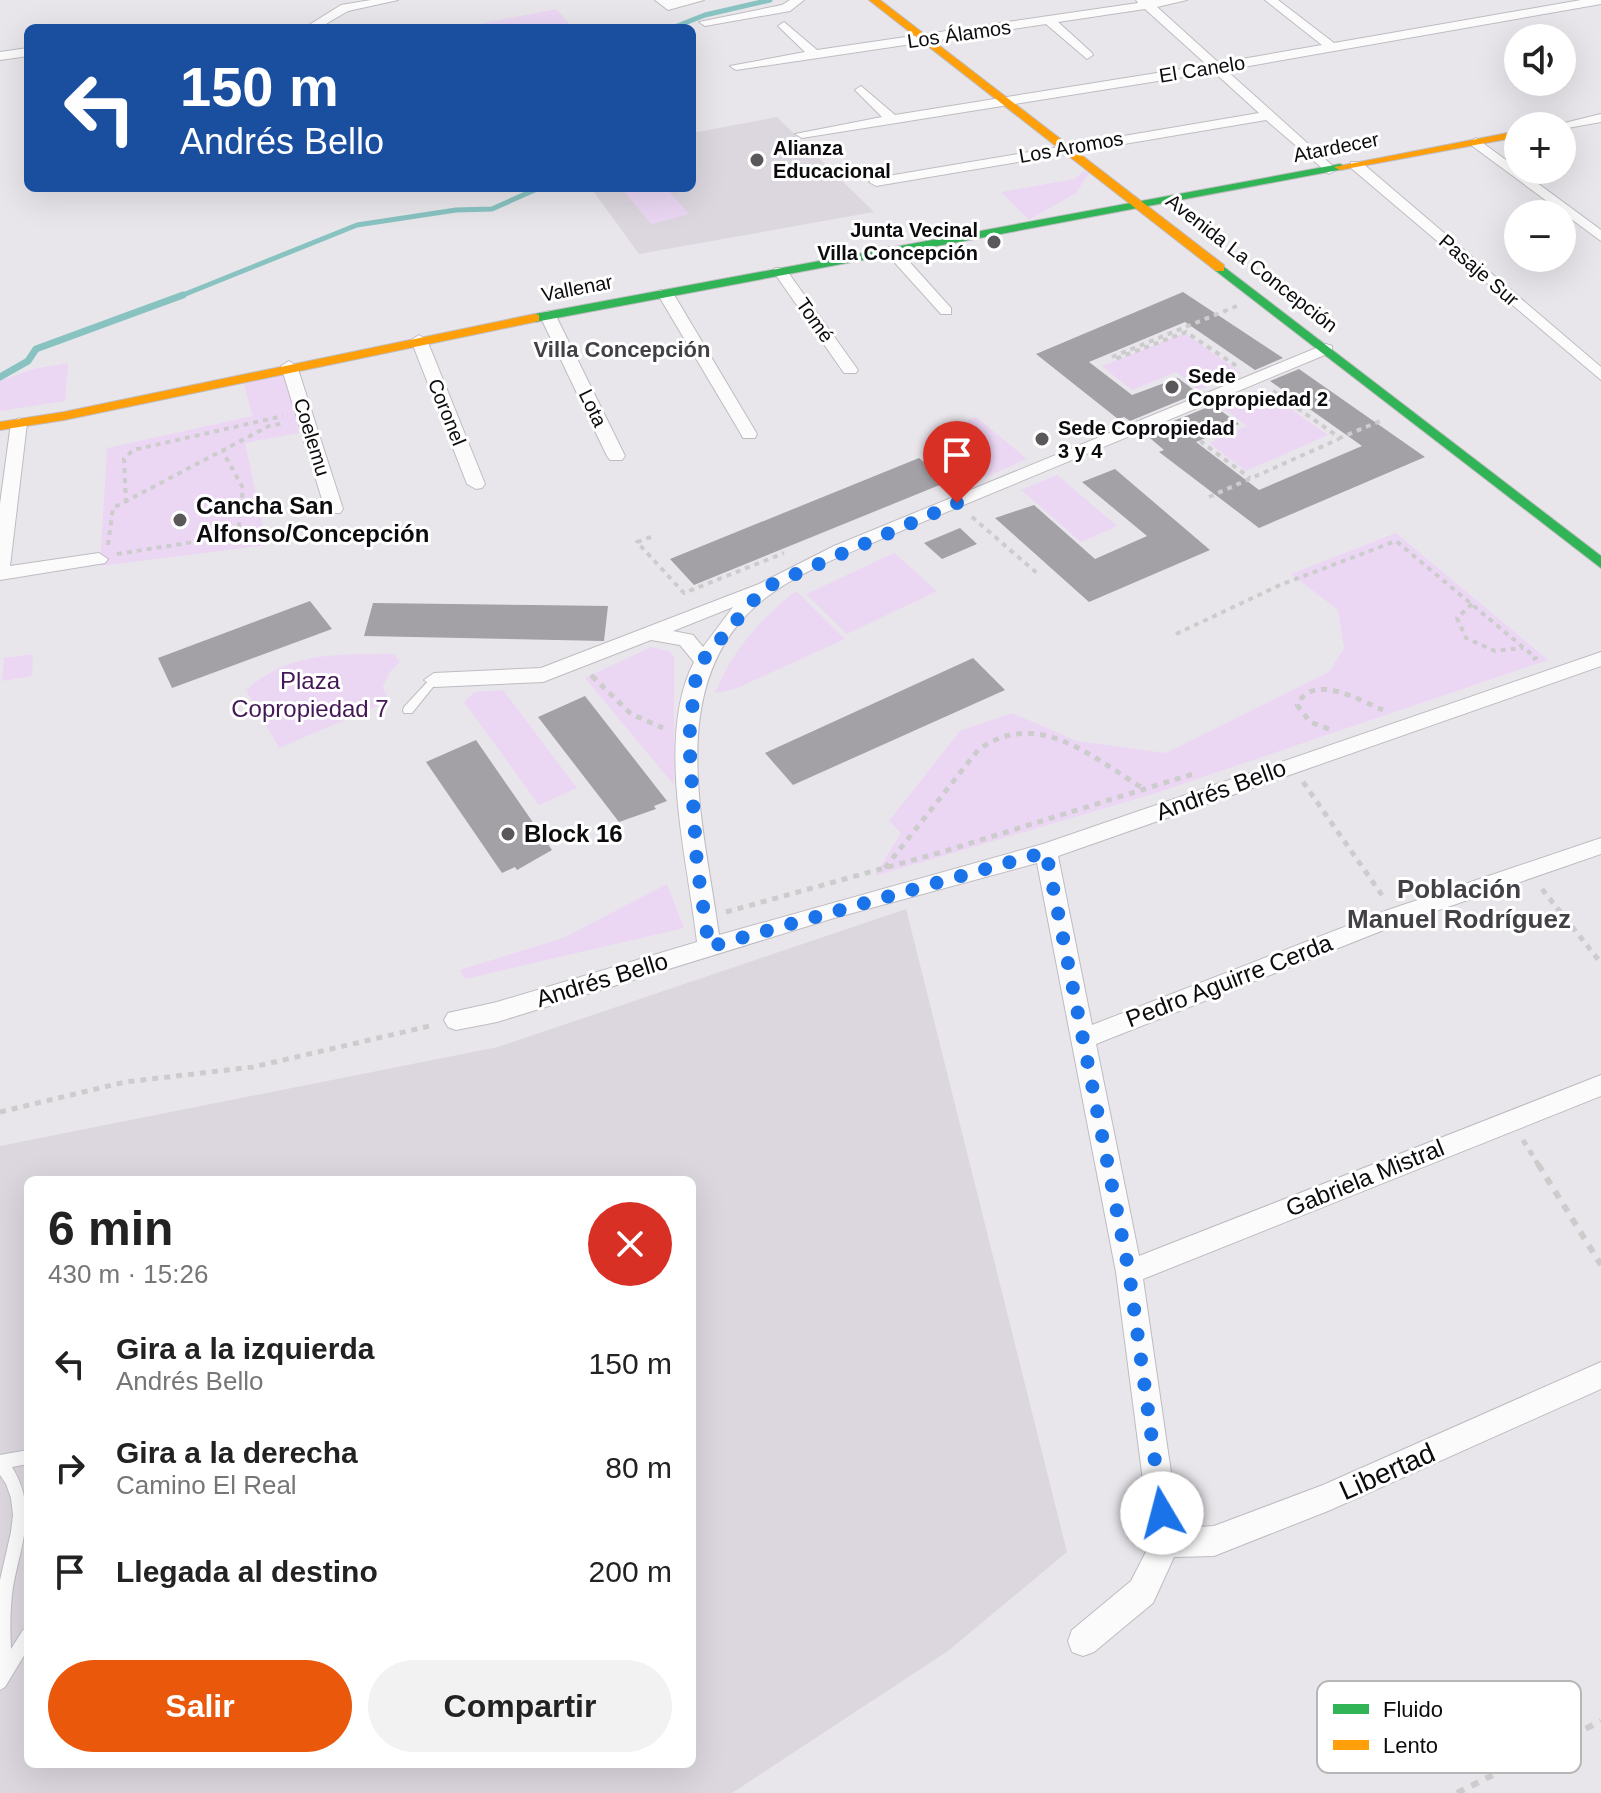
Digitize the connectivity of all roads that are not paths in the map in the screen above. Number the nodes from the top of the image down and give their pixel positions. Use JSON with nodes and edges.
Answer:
{"nodes":[{"id":1,"x":392,"y":0,"type":"edge"},
{"id":2,"x":698,"y":0,"type":"edge"},
{"id":3,"x":798,"y":0,"type":"edge"},
{"id":4,"x":874,"y":0,"type":"edge"},
{"id":5,"x":896,"y":0,"type":"edge"},
{"id":6,"x":1181,"y":0,"type":"edge"},
{"id":7,"x":1271,"y":0,"type":"edge"},
{"id":8,"x":1601,"y":0,"type":"edge"},
{"id":9,"x":664,"y":3,"type":"edge"},
{"id":10,"x":1144,"y":3,"type":"edge"},
{"id":11,"x":1050,"y":21,"type":"junction"},
{"id":12,"x":705,"y":22,"type":"dead end"},
{"id":13,"x":317,"y":24,"type":"edge"},
{"id":14,"x":784,"y":26,"type":"dead end"},
{"id":15,"x":944,"y":36,"type":"junction"},
{"id":16,"x":924,"y":39,"type":"junction"},
{"id":17,"x":1333,"y":48,"type":"junction"},
{"id":18,"x":24,"y":53,"type":"edge"},
{"id":19,"x":815,"y":55,"type":"junction"},
{"id":20,"x":1087,"y":55,"type":"dead end"},
{"id":21,"x":0,"y":56,"type":"edge"},
{"id":22,"x":736,"y":66,"type":"dead end"},
{"id":23,"x":1214,"y":68,"type":"junction"},
{"id":24,"x":861,"y":90,"type":"dead end"},
{"id":25,"x":1026,"y":98,"type":"junction"},
{"id":26,"x":1005,"y":101,"type":"junction"},
{"id":27,"x":1267,"y":116,"type":"junction"},
{"id":28,"x":1601,"y":118,"type":"edge"},
{"id":29,"x":892,"y":119,"type":"junction"},
{"id":30,"x":1576,"y":123,"type":"edge"},
{"id":31,"x":802,"y":134,"type":"dead end"},
{"id":32,"x":1504,"y":137,"type":"edge"},
{"id":33,"x":1476,"y":142,"type":"junction"},
{"id":34,"x":1086,"y":144,"type":"junction"},
{"id":35,"x":1066,"y":148,"type":"junction"},
{"id":36,"x":1356,"y":165,"type":"junction"},
{"id":37,"x":1329,"y":170,"type":"junction"},
{"id":38,"x":876,"y":182,"type":"dead end"},
{"id":39,"x":1163,"y":202,"type":"junction"},
{"id":40,"x":1139,"y":204,"type":"junction"},
{"id":41,"x":1601,"y":237,"type":"edge"},
{"id":42,"x":891,"y":250,"type":"junction"},
{"id":43,"x":780,"y":271,"type":"junction"},
{"id":44,"x":665,"y":293,"type":"junction"},
{"id":45,"x":946,"y":311,"type":"dead end"},
{"id":46,"x":548,"y":316,"type":"junction"},
{"id":47,"x":419,"y":340,"type":"junction"},
{"id":48,"x":1326,"y":349,"type":"junction"},
{"id":49,"x":289,"y":366,"type":"junction"},
{"id":50,"x":850,"y":370,"type":"dead end"},
{"id":51,"x":1601,"y":375,"type":"edge"},
{"id":52,"x":9,"y":424,"type":"edge"},
{"id":53,"x":749,"y":434,"type":"dead end"},
{"id":54,"x":616,"y":456,"type":"dead end"},
{"id":55,"x":476,"y":484,"type":"dead end"},
{"id":56,"x":334,"y":509,"type":"dead end"},
{"id":57,"x":1601,"y":540,"type":"edge"},
{"id":58,"x":99,"y":559,"type":"dead end"},
{"id":59,"x":1601,"y":563,"type":"edge"},
{"id":60,"x":0,"y":574,"type":"edge"},
{"id":61,"x":764,"y":588,"type":"junction"},
{"id":62,"x":648,"y":633,"type":"junction"},
{"id":63,"x":1601,"y":659,"type":"edge"},
{"id":64,"x":703,"y":660,"type":"junction"},
{"id":65,"x":434,"y":680,"type":"joint"},
{"id":66,"x":408,"y":710,"type":"dead end"},
{"id":67,"x":1601,"y":846,"type":"edge"},
{"id":68,"x":1046,"y":852,"type":"junction"},
{"id":69,"x":709,"y":947,"type":"junction"},
{"id":70,"x":456,"y":1020,"type":"road end"},
{"id":71,"x":1085,"y":1038,"type":"junction"},
{"id":72,"x":1601,"y":1085,"type":"edge"},
{"id":73,"x":1129,"y":1272,"type":"junction"},
{"id":74,"x":1601,"y":1375,"type":"edge"},
{"id":75,"x":24,"y":1458,"type":"edge"},
{"id":76,"x":0,"y":1462,"type":"edge"},
{"id":77,"x":1166,"y":1543,"type":"junction"},
{"id":78,"x":24,"y":1641,"type":"edge"},
{"id":79,"x":1083,"y":1641,"type":"dead end"},
{"id":80,"x":2,"y":1676,"type":"edge"}],
"edges":[{"from":1,"to":13,"type":"street"},
{"from":2,"to":9,"type":"street"},
{"from":3,"to":12,"type":"street"},
{"from":4,"to":16,"type":"street","name":"Avenida La Concepción"},
{"from":5,"to":15,"type":"street","name":"Avenida La Concepción"},
{"from":6,"to":10,"type":"street","name":"Los Álamos"},
{"from":7,"to":17,"type":"street"},
{"from":8,"to":17,"type":"street","name":"El Canelo"},
{"from":10,"to":11,"type":"street","name":"Los Álamos"},
{"from":10,"to":23,"type":"street"},
{"from":11,"to":15,"type":"street","name":"Los Álamos"},
{"from":11,"to":20,"type":"street"},
{"from":14,"to":19,"type":"street"},
{"from":15,"to":16,"type":"street","name":"Los Álamos"},
{"from":15,"to":25,"type":"street","name":"Avenida La Concepción"},
{"from":16,"to":19,"type":"street","name":"Los Álamos"},
{"from":16,"to":26,"type":"street","name":"Avenida La Concepción"},
{"from":17,"to":23,"type":"street","name":"El Canelo"},
{"from":18,"to":21,"type":"street"},
{"from":19,"to":22,"type":"street","name":"Los Álamos"},
{"from":23,"to":25,"type":"street","name":"El Canelo"},
{"from":23,"to":27,"type":"street"},
{"from":24,"to":29,"type":"street"},
{"from":25,"to":26,"type":"street","name":"El Canelo"},
{"from":25,"to":34,"type":"street","name":"Avenida La Concepción"},
{"from":26,"to":29,"type":"street","name":"El Canelo"},
{"from":26,"to":35,"type":"street","name":"Avenida La Concepción"},
{"from":27,"to":34,"type":"street","name":"Los Aromos"},
{"from":27,"to":37,"type":"street"},
{"from":28,"to":30,"type":"street"},
{"from":29,"to":31,"type":"street","name":"El Canelo"},
{"from":32,"to":33,"type":"street","name":"Atardecer"},
{"from":33,"to":36,"type":"street","name":"Atardecer"},
{"from":33,"to":41,"type":"street"},
{"from":34,"to":35,"type":"street","name":"Los Aromos"},
{"from":34,"to":39,"type":"street","name":"Avenida La Concepción"},
{"from":35,"to":38,"type":"street","name":"Los Aromos"},
{"from":35,"to":40,"type":"street","name":"Avenida La Concepción"},
{"from":36,"to":37,"type":"street","name":"Atardecer"},
{"from":36,"to":51,"type":"street","name":"Pasaje Sur"},
{"from":37,"to":39,"type":"street","name":"Atardecer"},
{"from":39,"to":40,"type":"street","name":"Vallenar"},
{"from":39,"to":57,"type":"street","name":"Avenida La Concepción"},
{"from":40,"to":42,"type":"street","name":"Vallenar"},
{"from":40,"to":48,"type":"street","name":"Avenida La Concepción"},
{"from":42,"to":43,"type":"street","name":"Vallenar"},
{"from":42,"to":45,"type":"street"},
{"from":43,"to":44,"type":"street","name":"Vallenar"},
{"from":43,"to":50,"type":"street","name":"Tomé"},
{"from":44,"to":46,"type":"street","name":"Vallenar"},
{"from":44,"to":53,"type":"street"},
{"from":46,"to":47,"type":"street","name":"Vallenar"},
{"from":46,"to":54,"type":"street","name":"Lota"},
{"from":47,"to":49,"type":"street","name":"Vallenar"},
{"from":47,"to":55,"type":"street","name":"Coronel"},
{"from":48,"to":59,"type":"street","name":"Avenida La Concepción"},
{"from":48,"to":61,"type":"street"},
{"from":49,"to":52,"type":"street","name":"Vallenar"},
{"from":49,"to":56,"type":"street","name":"Coelemu"},
{"from":52,"to":60,"type":"street"},
{"from":58,"to":60,"type":"street"},
{"from":61,"to":62,"type":"street"},
{"from":61,"to":64,"type":"street"},
{"from":62,"to":64,"type":"street"},
{"from":62,"to":65,"type":"street"},
{"from":63,"to":68,"type":"street","name":"Andrés Bello"},
{"from":64,"to":69,"type":"street"},
{"from":65,"to":66,"type":"lane"},
{"from":67,"to":71,"type":"street","name":"Pedro Aguirre Cerda"},
{"from":68,"to":69,"type":"street","name":"Andrés Bello"},
{"from":68,"to":71,"type":"street"},
{"from":69,"to":70,"type":"street","name":"Andrés Bello"},
{"from":71,"to":73,"type":"street"},
{"from":72,"to":73,"type":"street","name":"Gabriela Mistral"},
{"from":73,"to":77,"type":"street"},
{"from":74,"to":77,"type":"street","name":"Libertad"},
{"from":75,"to":76,"type":"lane"},
{"from":76,"to":80,"type":"lane"},
{"from":77,"to":79,"type":"street"},
{"from":78,"to":80,"type":"lane"}]}
